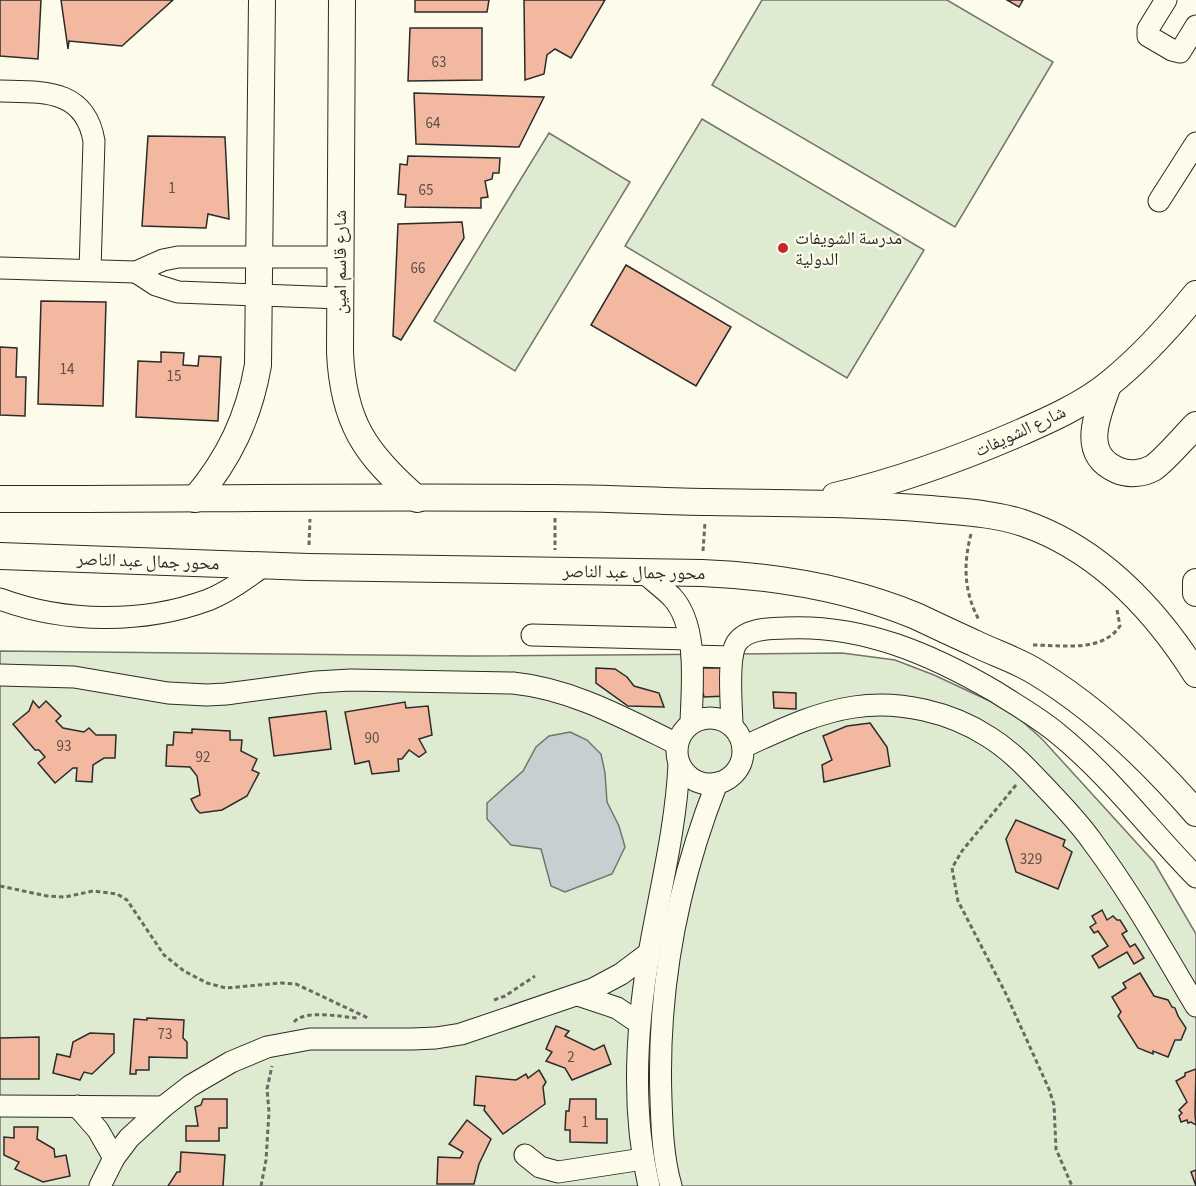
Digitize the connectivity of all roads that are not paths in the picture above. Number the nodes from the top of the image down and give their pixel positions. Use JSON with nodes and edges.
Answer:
{"nodes":[{"id":1,"x":262,"y":0,"type":"edge"},
{"id":2,"x":342,"y":0,"type":"edge"},
{"id":3,"x":1166,"y":0,"type":"edge"},
{"id":4,"x":1196,"y":26,"type":"edge"},
{"id":5,"x":0,"y":91,"type":"edge"},
{"id":6,"x":1196,"y":143,"type":"edge"},
{"id":7,"x":1159,"y":201,"type":"dead end"},
{"id":8,"x":260,"y":257,"type":"junction"},
{"id":9,"x":340,"y":257,"type":"junction"},
{"id":10,"x":0,"y":267,"type":"edge"},
{"id":11,"x":90,"y":270,"type":"junction"},
{"id":12,"x":136,"y":272,"type":"junction"},
{"id":13,"x":1196,"y":294,"type":"edge"},
{"id":14,"x":260,"y":296,"type":"junction"},
{"id":15,"x":340,"y":298,"type":"junction"},
{"id":16,"x":1108,"y":385,"type":"junction"},
{"id":17,"x":1196,"y":425,"type":"edge"},
{"id":18,"x":195,"y":499,"type":"junction"},
{"id":19,"x":417,"y":499,"type":"junction"},
{"id":20,"x":0,"y":500,"type":"edge"},
{"id":21,"x":807,"y":503,"type":"junction"},
{"id":22,"x":0,"y":556,"type":"edge"},
{"id":23,"x":263,"y":566,"type":"junction"},
{"id":24,"x":643,"y":572,"type":"junction"},
{"id":25,"x":1196,"y":582,"type":"edge"},
{"id":26,"x":1196,"y":593,"type":"edge"},
{"id":27,"x":0,"y":599,"type":"edge"},
{"id":28,"x":532,"y":635,"type":"dead end"},
{"id":29,"x":690,"y":648,"type":"junction"},
{"id":30,"x":732,"y":657,"type":"junction"},
{"id":31,"x":1196,"y":674,"type":"edge"},
{"id":32,"x":0,"y":675,"type":"edge"},
{"id":33,"x":691,"y":723,"type":"junction"},
{"id":34,"x":732,"y":726,"type":"junction"},
{"id":35,"x":743,"y":747,"type":"junction"},
{"id":36,"x":678,"y":754,"type":"junction"},
{"id":37,"x":717,"y":783,"type":"junction"},
{"id":38,"x":1196,"y":813,"type":"edge"},
{"id":39,"x":1196,"y":877,"type":"edge"},
{"id":40,"x":649,"y":953,"type":"junction"},
{"id":41,"x":578,"y":995,"type":"junction"},
{"id":42,"x":1196,"y":1006,"type":"edge"},
{"id":43,"x":639,"y":1023,"type":"junction"},
{"id":44,"x":0,"y":1106,"type":"edge"},
{"id":45,"x":77,"y":1106,"type":"junction"},
{"id":46,"x":163,"y":1107,"type":"junction"},
{"id":47,"x":525,"y":1155,"type":"dead end"},
{"id":48,"x":114,"y":1158,"type":"junction"},
{"id":49,"x":643,"y":1160,"type":"junction"},
{"id":50,"x":100,"y":1186,"type":"edge"},
{"id":51,"x":649,"y":1186,"type":"edge"},
{"id":52,"x":671,"y":1186,"type":"edge"}],
"edges":[{"from":1,"to":8,"type":"main road"},
{"from":2,"to":9,"type":"main road","name":"شارع قاسم امين"},
{"from":3,"to":4,"type":"street"},
{"from":5,"to":11,"type":"street"},
{"from":6,"to":7,"type":"street"},
{"from":8,"to":9,"type":"street"},
{"from":8,"to":12,"type":"street"},
{"from":8,"to":14,"type":"main road"},
{"from":9,"to":15,"type":"main road","name":"شارع قاسم امين"},
{"from":10,"to":11,"type":"street"},
{"from":11,"to":12,"type":"street"},
{"from":12,"to":14,"type":"street"},
{"from":13,"to":16,"type":"main road","name":"شارع الشويفات"},
{"from":14,"to":15,"type":"street"},
{"from":14,"to":18,"type":"main road"},
{"from":15,"to":19,"type":"main road","name":"شارع قاسم امين"},
{"from":16,"to":17,"type":"main road"},
{"from":16,"to":21,"type":"main road","name":"شارع الشويفات"},
{"from":18,"to":19,"type":"main road"},
{"from":18,"to":20,"type":"main road"},
{"from":19,"to":21,"type":"main road"},
{"from":21,"to":31,"type":"main road"},
{"from":22,"to":23,"type":"main road","name":"محور جمال عبد الناصر"},
{"from":23,"to":24,"type":"main road","name":"محور جمال عبد الناصر"},
{"from":23,"to":27,"type":"street"},
{"from":24,"to":29,"type":"street"},
{"from":24,"to":38,"type":"main road","name":"محور جمال عبد الناصر"},
{"from":25,"to":26,"type":"main road"},
{"from":28,"to":29,"type":"street"},
{"from":29,"to":30,"type":"street"},
{"from":29,"to":33,"type":"street"},
{"from":30,"to":34,"type":"street"},
{"from":30,"to":39,"type":"street"},
{"from":32,"to":36,"type":"street"},
{"from":33,"to":34,"type":"street"},
{"from":33,"to":36,"type":"street"},
{"from":34,"to":35,"type":"street"},
{"from":35,"to":37,"type":"street"},
{"from":35,"to":42,"type":"street"},
{"from":36,"to":37,"type":"street"},
{"from":36,"to":40,"type":"street"},
{"from":37,"to":52,"type":"street"},
{"from":40,"to":41,"type":"street"},
{"from":40,"to":43,"type":"street"},
{"from":41,"to":43,"type":"street"},
{"from":41,"to":46,"type":"street"},
{"from":43,"to":49,"type":"street"},
{"from":44,"to":45,"type":"street"},
{"from":45,"to":46,"type":"street"},
{"from":45,"to":48,"type":"street"},
{"from":46,"to":48,"type":"street"},
{"from":47,"to":49,"type":"street"},
{"from":48,"to":50,"type":"street"},
{"from":49,"to":51,"type":"street"}]}
